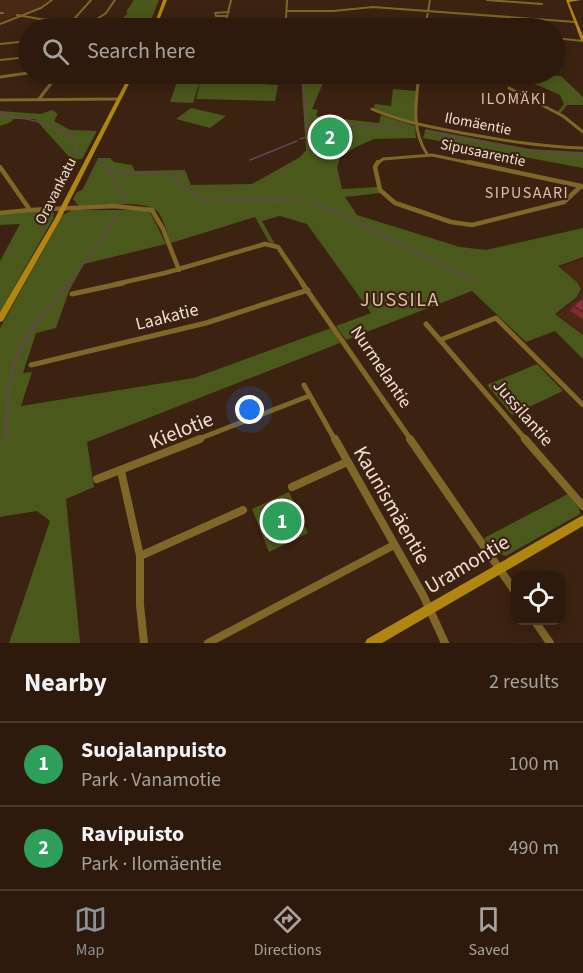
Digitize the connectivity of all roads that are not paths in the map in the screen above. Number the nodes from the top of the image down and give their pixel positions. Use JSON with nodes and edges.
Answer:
{"nodes":[{"id":1,"x":52,"y":0,"type":"edge"},
{"id":2,"x":91,"y":0,"type":"edge"},
{"id":3,"x":115,"y":0,"type":"edge"},
{"id":4,"x":165,"y":0,"type":"edge"},
{"id":5,"x":231,"y":0,"type":"edge"},
{"id":6,"x":287,"y":0,"type":"edge"},
{"id":7,"x":430,"y":0,"type":"edge"},
{"id":8,"x":487,"y":0,"type":"edge"},
{"id":9,"x":550,"y":0,"type":"edge"},
{"id":10,"x":579,"y":0,"type":"edge"},
{"id":11,"x":521,"y":1,"type":"edge"},
{"id":12,"x":565,"y":1,"type":"edge"},
{"id":13,"x":542,"y":4,"type":"dead end"},
{"id":14,"x":287,"y":11,"type":"junction"},
{"id":15,"x":428,"y":11,"type":"junction"},
{"id":16,"x":17,"y":15,"type":"junction"},
{"id":17,"x":45,"y":18,"type":"edge"},
{"id":18,"x":76,"y":18,"type":"edge"},
{"id":19,"x":99,"y":18,"type":"edge"},
{"id":20,"x":158,"y":18,"type":"edge"},
{"id":21,"x":227,"y":18,"type":"edge"},
{"id":22,"x":286,"y":18,"type":"edge"},
{"id":23,"x":427,"y":18,"type":"edge"},
{"id":24,"x":508,"y":18,"type":"edge"},
{"id":25,"x":565,"y":23,"type":"edge"},
{"id":26,"x":0,"y":24,"type":"edge"},
{"id":27,"x":576,"y":24,"type":"junction"},
{"id":28,"x":583,"y":26,"type":"edge"},
{"id":29,"x":565,"y":39,"type":"edge"},
{"id":30,"x":583,"y":40,"type":"edge"},
{"id":31,"x":18,"y":42,"type":"edge"},
{"id":32,"x":0,"y":44,"type":"edge"},
{"id":33,"x":18,"y":58,"type":"edge"},
{"id":34,"x":0,"y":60,"type":"edge"},
{"id":35,"x":18,"y":74,"type":"edge"},
{"id":36,"x":0,"y":77,"type":"edge"},
{"id":37,"x":51,"y":84,"type":"edge"},
{"id":38,"x":127,"y":84,"type":"edge"},
{"id":39,"x":419,"y":84,"type":"edge"},
{"id":40,"x":508,"y":88,"type":"dead end"},
{"id":41,"x":39,"y":99,"type":"junction"},
{"id":42,"x":119,"y":99,"type":"junction"},
{"id":43,"x":0,"y":100,"type":"edge"},
{"id":44,"x":372,"y":109,"type":"dead end"},
{"id":45,"x":417,"y":124,"type":"junction"},
{"id":46,"x":583,"y":132,"type":"edge"},
{"id":47,"x":583,"y":148,"type":"edge"},
{"id":48,"x":427,"y":154,"type":"junction"},
{"id":49,"x":0,"y":167,"type":"edge"},
{"id":50,"x":582,"y":187,"type":"edge"},
{"id":51,"x":63,"y":208,"type":"junction"},
{"id":52,"x":30,"y":210,"type":"junction"},
{"id":53,"x":0,"y":213,"type":"edge"},
{"id":54,"x":178,"y":270,"type":"junction"},
{"id":55,"x":308,"y":290,"type":"junction"},
{"id":56,"x":72,"y":294,"type":"dead end"},
{"id":57,"x":0,"y":319,"type":"edge"},
{"id":58,"x":426,"y":324,"type":"dead end"},
{"id":59,"x":440,"y":340,"type":"junction"},
{"id":60,"x":31,"y":365,"type":"dead end"},
{"id":61,"x":304,"y":385,"type":"dead end"},
{"id":62,"x":309,"y":396,"type":"junction"},
{"id":63,"x":583,"y":405,"type":"edge"},
{"id":64,"x":347,"y":462,"type":"junction"},
{"id":65,"x":121,"y":471,"type":"junction"},
{"id":66,"x":97,"y":479,"type":"dead end"},
{"id":67,"x":292,"y":488,"type":"dead end"},
{"id":68,"x":583,"y":506,"type":"edge"},
{"id":69,"x":243,"y":510,"type":"dead end"},
{"id":70,"x":583,"y":520,"type":"edge"},
{"id":71,"x":394,"y":546,"type":"junction"},
{"id":72,"x":140,"y":556,"type":"junction"},
{"id":73,"x":498,"y":568,"type":"junction"},
{"id":74,"x":511,"y":587,"type":"edge"},
{"id":75,"x":429,"y":609,"type":"junction"},
{"id":76,"x":537,"y":625,"type":"edge"},
{"id":77,"x":144,"y":643,"type":"edge"},
{"id":78,"x":208,"y":643,"type":"edge"},
{"id":79,"x":371,"y":643,"type":"edge"},
{"id":80,"x":445,"y":643,"type":"edge"},
{"id":81,"x":550,"y":643,"type":"edge"}],
"edges":[{"from":1,"to":16,"type":"street"},
{"from":2,"to":18,"type":"street"},
{"from":3,"to":19,"type":"street"},
{"from":4,"to":20,"type":"street"},
{"from":5,"to":21,"type":"street"},
{"from":6,"to":14,"type":"street"},
{"from":7,"to":15,"type":"street"},
{"from":8,"to":11,"type":"street"},
{"from":9,"to":12,"type":"street"},
{"from":10,"to":12,"type":"street"},
{"from":11,"to":13,"type":"street"},
{"from":12,"to":27,"type":"street"},
{"from":14,"to":15,"type":"street"},
{"from":14,"to":22,"type":"street"},
{"from":15,"to":23,"type":"street"},
{"from":15,"to":24,"type":"street"},
{"from":16,"to":17,"type":"street"},
{"from":16,"to":26,"type":"street"},
{"from":25,"to":27,"type":"street"},
{"from":27,"to":28,"type":"street"},
{"from":27,"to":30,"type":"street"},
{"from":29,"to":30,"type":"street"},
{"from":31,"to":32,"type":"street"},
{"from":33,"to":34,"type":"street"},
{"from":35,"to":36,"type":"street"},
{"from":37,"to":41,"type":"street"},
{"from":38,"to":42,"type":"street","name":"Oravankatu"},
{"from":39,"to":45,"type":"street"},
{"from":40,"to":46,"type":"street"},
{"from":41,"to":42,"type":"street"},
{"from":41,"to":43,"type":"street"},
{"from":42,"to":51,"type":"street","name":"Oravankatu"},
{"from":44,"to":45,"type":"street","name":"Ilomäentie"},
{"from":45,"to":47,"type":"street","name":"Ilomäentie"},
{"from":45,"to":48,"type":"street"},
{"from":48,"to":50,"type":"street","name":"Sipusaarentie"},
{"from":48,"to":50,"type":"street","name":"Sipusaarentie"},
{"from":49,"to":52,"type":"street"},
{"from":51,"to":52,"type":"street"},
{"from":51,"to":54,"type":"street"},
{"from":51,"to":57,"type":"street","name":"Oravankatu"},
{"from":52,"to":53,"type":"street"},
{"from":54,"to":55,"type":"street","name":"Nurmelantie"},
{"from":54,"to":56,"type":"street","name":"Nurmelantie"},
{"from":55,"to":60,"type":"street","name":"Laakatie"},
{"from":55,"to":73,"type":"street","name":"Nurmelantie"},
{"from":58,"to":59,"type":"street","name":"Jussilantie"},
{"from":59,"to":63,"type":"street"},
{"from":59,"to":68,"type":"street","name":"Jussilantie"},
{"from":61,"to":62,"type":"street","name":"Kaunismäentie"},
{"from":62,"to":64,"type":"street","name":"Kaunismäentie"},
{"from":62,"to":65,"type":"street","name":"Kielotie"},
{"from":64,"to":67,"type":"street"},
{"from":64,"to":71,"type":"street","name":"Kaunismäentie"},
{"from":65,"to":66,"type":"street","name":"Kielotie"},
{"from":65,"to":72,"type":"street"},
{"from":69,"to":72,"type":"street"},
{"from":70,"to":73,"type":"street","name":"Uramontie"},
{"from":71,"to":75,"type":"street","name":"Kaunismäentie"},
{"from":71,"to":78,"type":"street"},
{"from":72,"to":77,"type":"street"},
{"from":73,"to":74,"type":"street","name":"Nurmelantie"},
{"from":73,"to":75,"type":"street","name":"Uramontie"},
{"from":75,"to":79,"type":"street","name":"Uramontie"},
{"from":75,"to":80,"type":"street","name":"Kaunismäentie"},
{"from":76,"to":81,"type":"street"}]}
